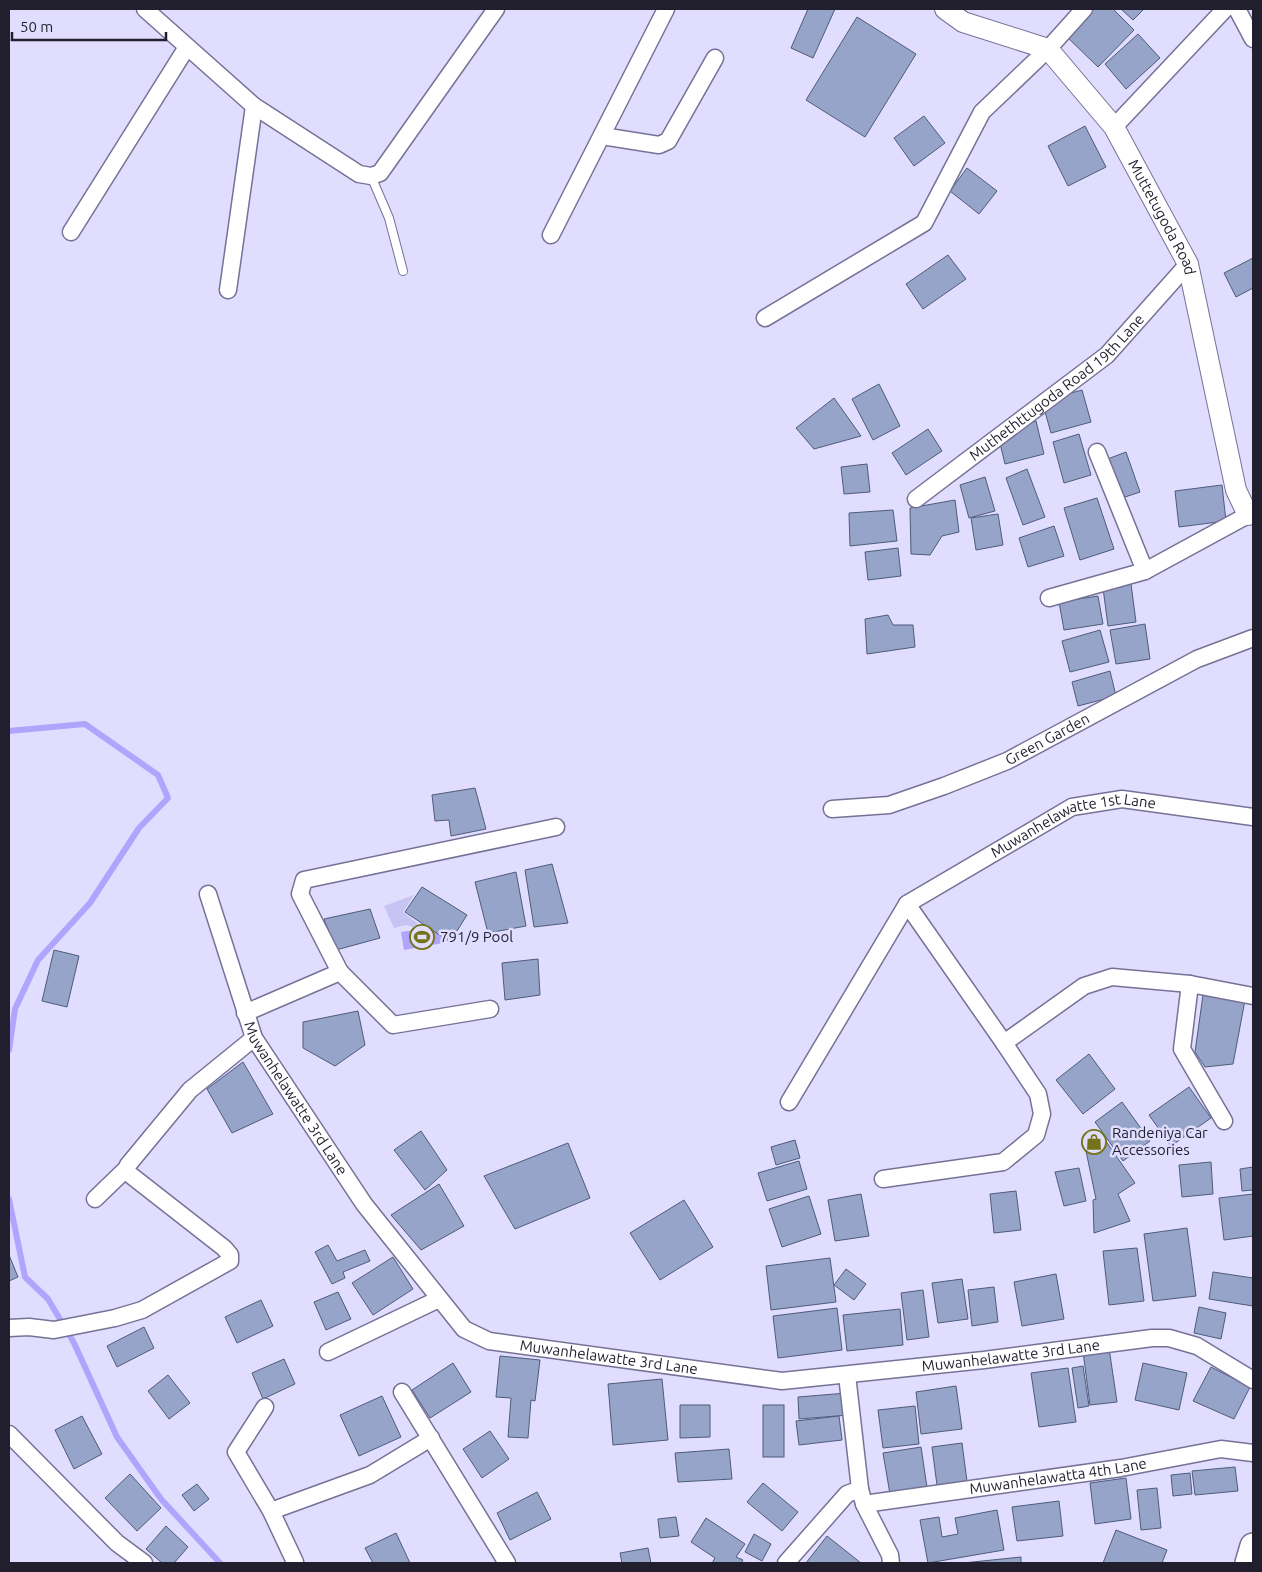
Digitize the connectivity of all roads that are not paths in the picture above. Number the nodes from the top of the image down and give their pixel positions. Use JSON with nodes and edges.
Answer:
{"nodes":[{"id":1,"x":145,"y":9,"type":"edge"},
{"id":2,"x":496,"y":9,"type":"edge"},
{"id":3,"x":666,"y":9,"type":"edge"},
{"id":4,"x":945,"y":9,"type":"edge"},
{"id":5,"x":1084,"y":9,"type":"edge"},
{"id":6,"x":1225,"y":9,"type":"edge"},
{"id":7,"x":1237,"y":9,"type":"edge"},
{"id":8,"x":1253,"y":39,"type":"edge"},
{"id":9,"x":187,"y":47,"type":"junction"},
{"id":10,"x":1048,"y":49,"type":"junction"},
{"id":11,"x":715,"y":58,"type":"dead end"},
{"id":12,"x":254,"y":106,"type":"junction"},
{"id":13,"x":1114,"y":127,"type":"junction"},
{"id":14,"x":602,"y":136,"type":"junction"},
{"id":15,"x":371,"y":176,"type":"junction"},
{"id":16,"x":71,"y":232,"type":"dead end"},
{"id":17,"x":551,"y":235,"type":"dead end"},
{"id":18,"x":1188,"y":264,"type":"junction"},
{"id":19,"x":403,"y":270,"type":"dead end"},
{"id":20,"x":228,"y":290,"type":"dead end"},
{"id":21,"x":764,"y":318,"type":"dead end"},
{"id":22,"x":1097,"y":452,"type":"dead end"},
{"id":23,"x":916,"y":499,"type":"dead end"},
{"id":24,"x":1251,"y":514,"type":"edge"},
{"id":25,"x":1145,"y":571,"type":"junction"},
{"id":26,"x":1049,"y":598,"type":"dead end"},
{"id":27,"x":1253,"y":638,"type":"edge"},
{"id":28,"x":832,"y":809,"type":"dead end"},
{"id":29,"x":1253,"y":816,"type":"edge"},
{"id":30,"x":556,"y":827,"type":"dead end"},
{"id":31,"x":208,"y":894,"type":"dead end"},
{"id":32,"x":907,"y":904,"type":"junction"},
{"id":33,"x":340,"y":972,"type":"junction"},
{"id":34,"x":1190,"y":984,"type":"junction"},
{"id":35,"x":1253,"y":996,"type":"edge"},
{"id":36,"x":490,"y":1009,"type":"dead end"},
{"id":37,"x":245,"y":1013,"type":"junction"},
{"id":38,"x":254,"y":1038,"type":"junction"},
{"id":39,"x":1004,"y":1043,"type":"junction"},
{"id":40,"x":789,"y":1102,"type":"dead end"},
{"id":41,"x":1224,"y":1121,"type":"dead end"},
{"id":42,"x":127,"y":1168,"type":"junction"},
{"id":43,"x":882,"y":1179,"type":"dead end"},
{"id":44,"x":95,"y":1199,"type":"dead end"},
{"id":45,"x":439,"y":1299,"type":"junction"},
{"id":46,"x":9,"y":1328,"type":"edge"},
{"id":47,"x":328,"y":1352,"type":"dead end"},
{"id":48,"x":847,"y":1375,"type":"junction"},
{"id":49,"x":1253,"y":1380,"type":"edge"},
{"id":50,"x":402,"y":1392,"type":"dead end"},
{"id":51,"x":265,"y":1407,"type":"dead end"},
{"id":52,"x":9,"y":1434,"type":"edge"},
{"id":53,"x":431,"y":1438,"type":"junction"},
{"id":54,"x":1253,"y":1453,"type":"edge"},
{"id":55,"x":862,"y":1497,"type":"junction"},
{"id":56,"x":271,"y":1511,"type":"junction"},
{"id":57,"x":1253,"y":1546,"type":"edge"},
{"id":58,"x":294,"y":1562,"type":"edge"},
{"id":59,"x":144,"y":1563,"type":"edge"},
{"id":60,"x":507,"y":1563,"type":"edge"},
{"id":61,"x":786,"y":1563,"type":"edge"},
{"id":62,"x":891,"y":1563,"type":"edge"},
{"id":63,"x":1248,"y":1563,"type":"edge"}],
"edges":[{"from":1,"to":9,"type":"street"},
{"from":2,"to":15,"type":"street"},
{"from":3,"to":14,"type":"street"},
{"from":4,"to":10,"type":"street"},
{"from":5,"to":10,"type":"street"},
{"from":6,"to":13,"type":"street"},
{"from":7,"to":8,"type":"street"},
{"from":9,"to":12,"type":"street"},
{"from":9,"to":16,"type":"street"},
{"from":10,"to":13,"type":"street","name":"Muttetugoda Road"},
{"from":10,"to":21,"type":"street"},
{"from":11,"to":14,"type":"street"},
{"from":12,"to":15,"type":"street"},
{"from":12,"to":20,"type":"street"},
{"from":13,"to":18,"type":"street","name":"Muttetugoda Road"},
{"from":14,"to":17,"type":"street"},
{"from":15,"to":19,"type":"lane"},
{"from":18,"to":23,"type":"street","name":"Muthethttugoda Road 19th Lane"},
{"from":18,"to":24,"type":"street","name":"Muttetugoda Road"},
{"from":22,"to":25,"type":"street"},
{"from":24,"to":25,"type":"street"},
{"from":25,"to":26,"type":"street"},
{"from":27,"to":28,"type":"street","name":"Green Garden"},
{"from":29,"to":32,"type":"street","name":"Muwanhelawatte 1st Lane"},
{"from":30,"to":33,"type":"street"},
{"from":31,"to":37,"type":"street","name":"Muwanhelawatte 3rd Lane"},
{"from":32,"to":39,"type":"street"},
{"from":32,"to":40,"type":"street"},
{"from":33,"to":36,"type":"street"},
{"from":33,"to":37,"type":"street"},
{"from":34,"to":35,"type":"street"},
{"from":34,"to":39,"type":"street"},
{"from":34,"to":41,"type":"street"},
{"from":37,"to":38,"type":"street","name":"Muwanhelawatte 3rd Lane"},
{"from":38,"to":42,"type":"street"},
{"from":38,"to":45,"type":"street","name":"Muwanhelawatte 3rd Lane"},
{"from":39,"to":43,"type":"street"},
{"from":42,"to":44,"type":"street"},
{"from":42,"to":46,"type":"street"},
{"from":45,"to":47,"type":"street"},
{"from":45,"to":48,"type":"street","name":"Muwanhelawatte 3rd Lane"},
{"from":48,"to":49,"type":"street","name":"Muwanhelawatte 3rd Lane"},
{"from":48,"to":55,"type":"street"},
{"from":50,"to":53,"type":"street"},
{"from":51,"to":56,"type":"street"},
{"from":52,"to":59,"type":"street"},
{"from":53,"to":56,"type":"street"},
{"from":53,"to":60,"type":"street"},
{"from":54,"to":55,"type":"street","name":"Muwanhelawatta 4th Lane"},
{"from":55,"to":61,"type":"street","name":"Muwanhelawatta 4th Lane"},
{"from":55,"to":62,"type":"street"},
{"from":56,"to":58,"type":"street"},
{"from":57,"to":63,"type":"main road"}]}
